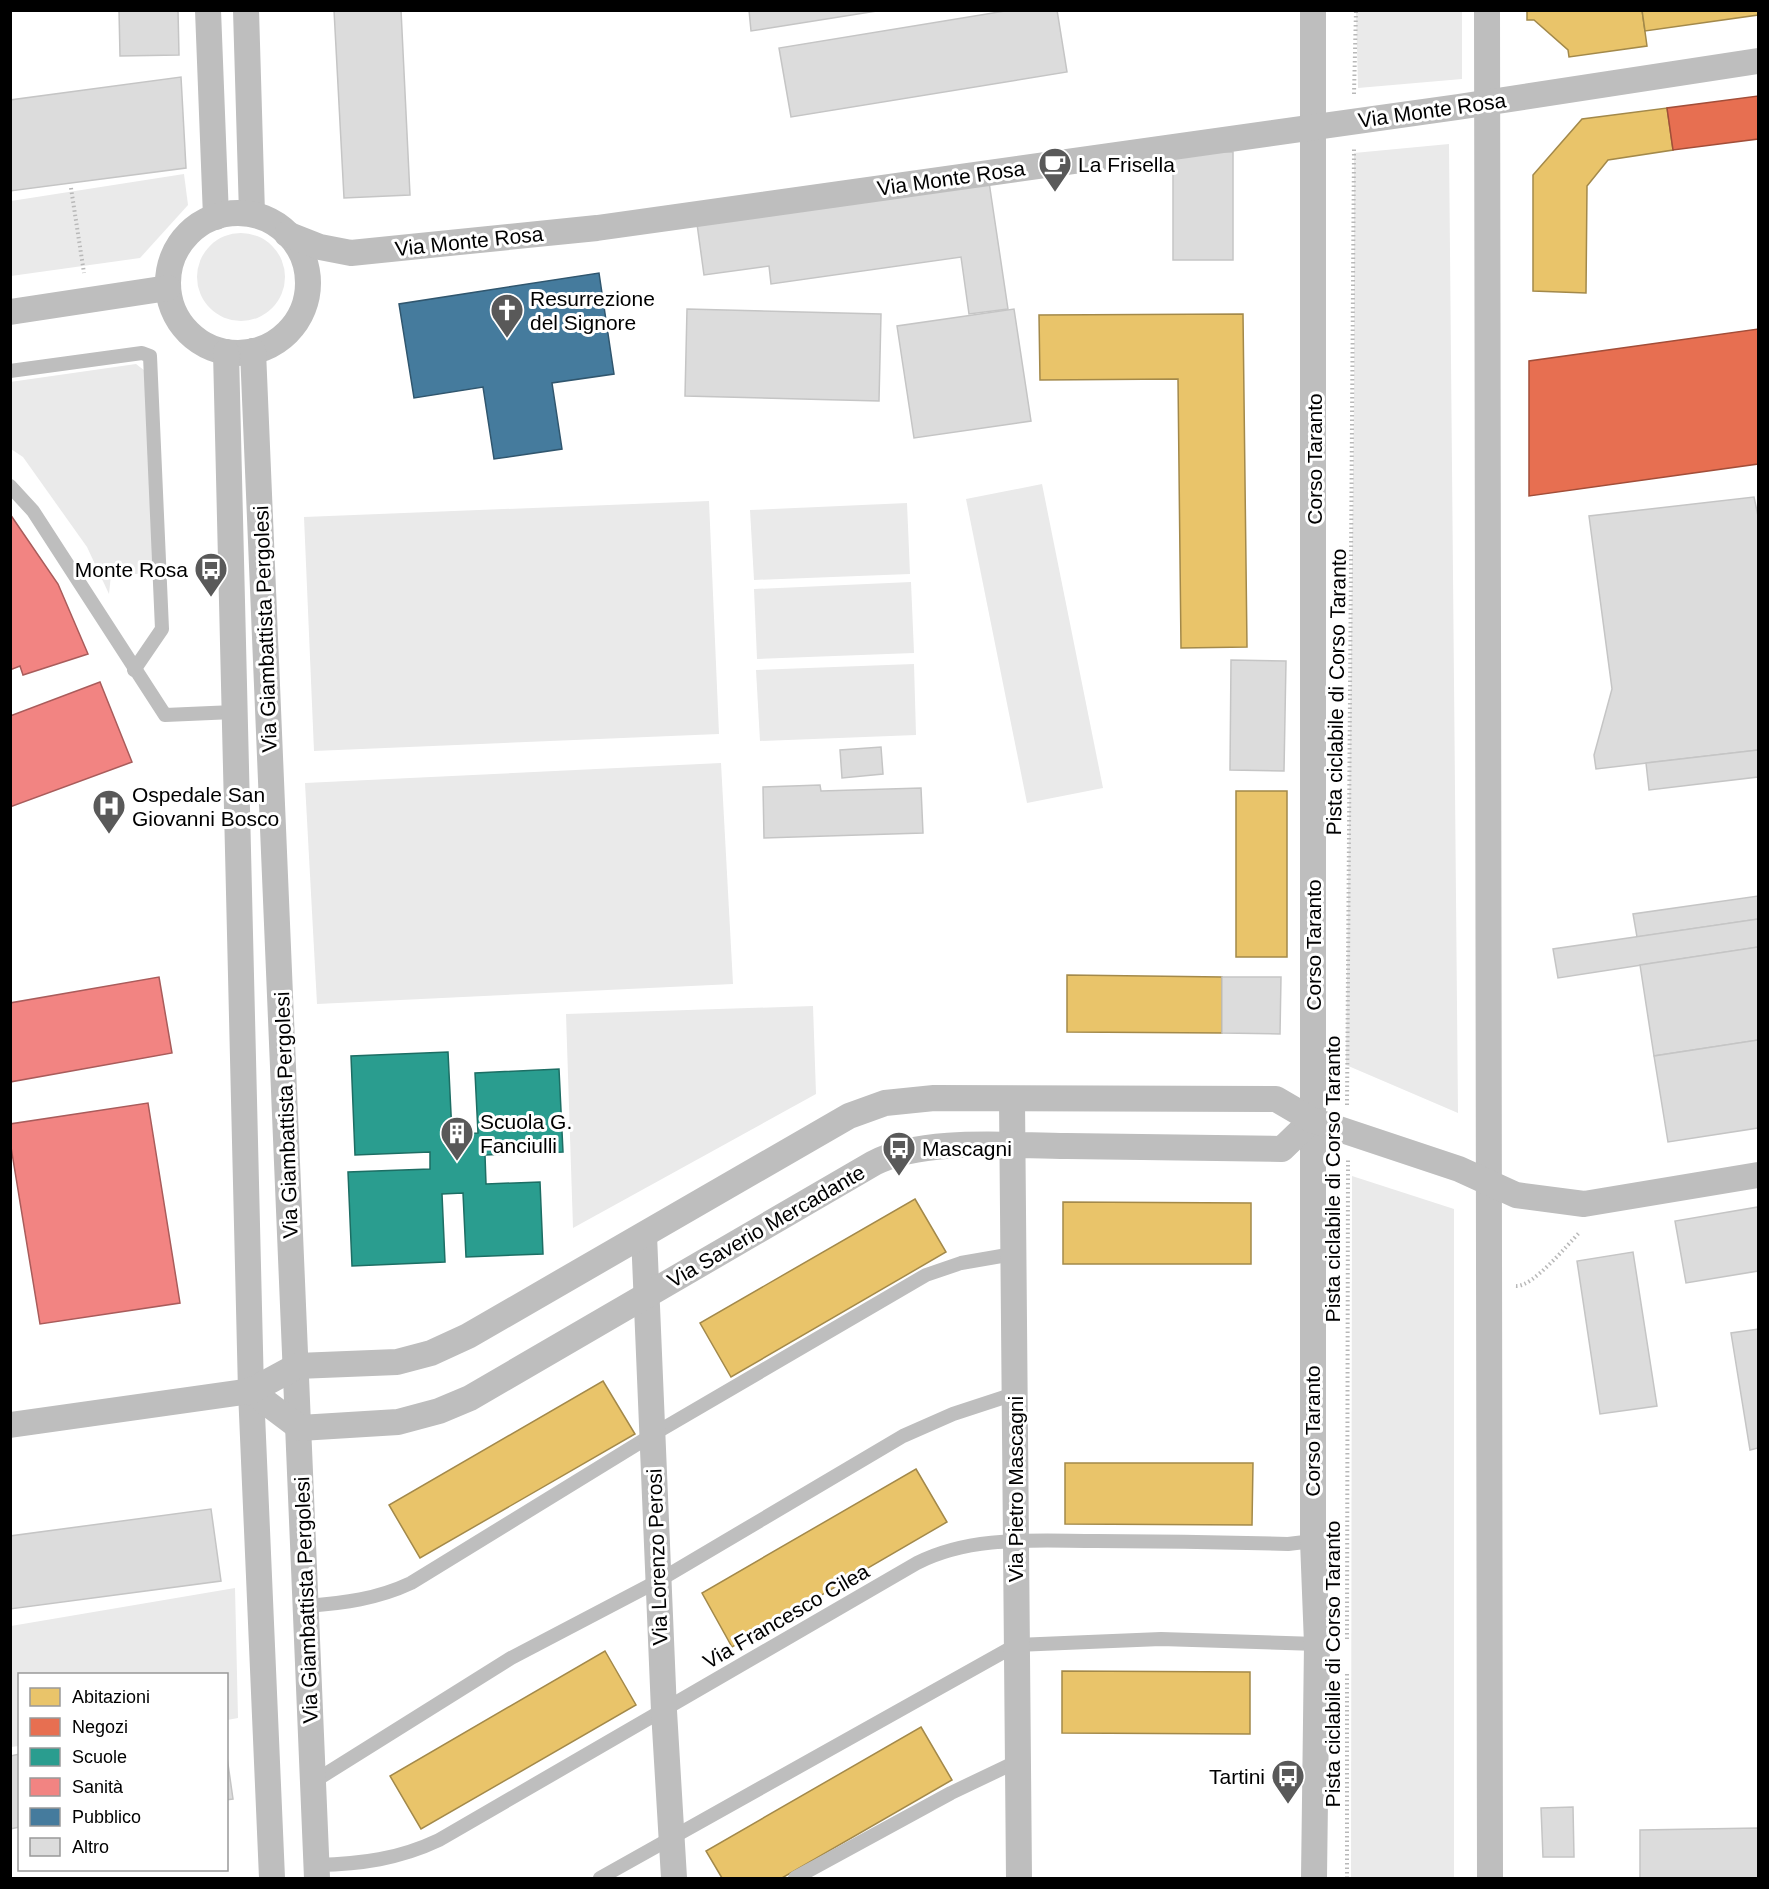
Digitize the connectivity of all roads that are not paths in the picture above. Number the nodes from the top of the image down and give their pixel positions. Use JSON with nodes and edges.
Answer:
{"nodes":[{"id":1,"x":208,"y":10,"type":"edge"},
{"id":2,"x":246,"y":10,"type":"edge"},
{"id":3,"x":1313,"y":10,"type":"edge"},
{"id":4,"x":1487,"y":10,"type":"edge"},
{"id":5,"x":1758,"y":61,"type":"edge"},
{"id":6,"x":1485,"y":103,"type":"junction"},
{"id":7,"x":1314,"y":127,"type":"junction"},
{"id":8,"x":252,"y":214,"type":"junction"},
{"id":9,"x":216,"y":217,"type":"junction"},
{"id":10,"x":287,"y":234,"type":"junction"},
{"id":11,"x":168,"y":288,"type":"junction"},
{"id":12,"x":10,"y":312,"type":"edge"},
{"id":13,"x":253,"y":351,"type":"junction"},
{"id":14,"x":226,"y":352,"type":"junction"},
{"id":15,"x":10,"y":371,"type":"edge"},
{"id":16,"x":10,"y":486,"type":"edge"},
{"id":17,"x":134,"y":670,"type":"junction"},
{"id":18,"x":234,"y":712,"type":"junction"},
{"id":19,"x":1012,"y":1100,"type":"junction"},
{"id":20,"x":1312,"y":1120,"type":"junction"},
{"id":21,"x":1012,"y":1146,"type":"junction"},
{"id":22,"x":1758,"y":1175,"type":"edge"},
{"id":23,"x":1488,"y":1184,"type":"junction"},
{"id":24,"x":644,"y":1235,"type":"junction"},
{"id":25,"x":1013,"y":1254,"type":"junction"},
{"id":26,"x":646,"y":1296,"type":"junction"},
{"id":27,"x":297,"y":1366,"type":"junction"},
{"id":28,"x":251,"y":1391,"type":"junction"},
{"id":29,"x":1014,"y":1394,"type":"junction"},
{"id":30,"x":10,"y":1425,"type":"edge"},
{"id":31,"x":300,"y":1428,"type":"junction"},
{"id":32,"x":652,"y":1435,"type":"junction"},
{"id":33,"x":1016,"y":1540,"type":"junction"},
{"id":34,"x":1313,"y":1541,"type":"junction"},
{"id":35,"x":658,"y":1581,"type":"junction"},
{"id":36,"x":307,"y":1606,"type":"junction"},
{"id":37,"x":1317,"y":1644,"type":"junction"},
{"id":38,"x":1016,"y":1645,"type":"junction"},
{"id":39,"x":664,"y":1711,"type":"junction"},
{"id":40,"x":1018,"y":1761,"type":"junction"},
{"id":41,"x":314,"y":1782,"type":"junction"},
{"id":42,"x":673,"y":1838,"type":"junction"},
{"id":43,"x":317,"y":1872,"type":"edge"},
{"id":44,"x":272,"y":1878,"type":"edge"},
{"id":45,"x":600,"y":1878,"type":"edge"},
{"id":46,"x":674,"y":1878,"type":"edge"},
{"id":47,"x":795,"y":1878,"type":"edge"},
{"id":48,"x":1019,"y":1878,"type":"edge"},
{"id":49,"x":1314,"y":1878,"type":"edge"},
{"id":50,"x":1490,"y":1878,"type":"edge"}],
"edges":[{"from":1,"to":9,"type":"street"},
{"from":2,"to":8,"type":"street"},
{"from":3,"to":7,"type":"street","name":"Corso Taranto"},
{"from":4,"to":6,"type":"street"},
{"from":5,"to":6,"type":"street","name":"Via Monte Rosa"},
{"from":6,"to":7,"type":"street","name":"Via Monte Rosa"},
{"from":6,"to":23,"type":"street"},
{"from":7,"to":10,"type":"street","name":"Via Monte Rosa"},
{"from":7,"to":20,"type":"street","name":"Corso Taranto"},
{"from":8,"to":9,"type":"street"},
{"from":8,"to":10,"type":"street"},
{"from":9,"to":11,"type":"street"},
{"from":10,"to":13,"type":"street"},
{"from":11,"to":12,"type":"street"},
{"from":11,"to":14,"type":"street"},
{"from":13,"to":14,"type":"street"},
{"from":13,"to":27,"type":"street","name":"Via Giambattista Pergolesi"},
{"from":14,"to":18,"type":"street","name":"Via Giambattista Pergolesi"},
{"from":15,"to":17,"type":"lane"},
{"from":16,"to":17,"type":"lane"},
{"from":17,"to":18,"type":"lane"},
{"from":18,"to":28,"type":"street","name":"Via Giambattista Pergolesi"},
{"from":19,"to":20,"type":"street"},
{"from":19,"to":21,"type":"street","name":"Via Pietro Mascagni"},
{"from":19,"to":24,"type":"street"},
{"from":20,"to":21,"type":"street","name":"Via Saverio Mercadante"},
{"from":20,"to":23,"type":"street"},
{"from":20,"to":34,"type":"street","name":"Corso Taranto"},
{"from":21,"to":25,"type":"street","name":"Via Pietro Mascagni"},
{"from":21,"to":26,"type":"street","name":"Via Saverio Mercadante"},
{"from":22,"to":23,"type":"street"},
{"from":23,"to":50,"type":"street"},
{"from":24,"to":26,"type":"street","name":"Via Lorenzo Perosi"},
{"from":24,"to":27,"type":"street"},
{"from":25,"to":29,"type":"street","name":"Via Pietro Mascagni"},
{"from":25,"to":32,"type":"lane"},
{"from":26,"to":31,"type":"street","name":"Via Saverio Mercadante"},
{"from":26,"to":32,"type":"street","name":"Via Lorenzo Perosi"},
{"from":27,"to":28,"type":"street"},
{"from":27,"to":31,"type":"street","name":"Via Giambattista Pergolesi"},
{"from":28,"to":30,"type":"street"},
{"from":28,"to":31,"type":"street"},
{"from":28,"to":44,"type":"street","name":"Via Giambattista Pergolesi"},
{"from":29,"to":33,"type":"street","name":"Via Pietro Mascagni"},
{"from":29,"to":35,"type":"lane"},
{"from":31,"to":36,"type":"street","name":"Via Giambattista Pergolesi"},
{"from":32,"to":35,"type":"street","name":"Via Lorenzo Perosi"},
{"from":32,"to":36,"type":"lane"},
{"from":33,"to":34,"type":"lane","name":"Via Francesco Cilea"},
{"from":33,"to":38,"type":"street","name":"Via Pietro Mascagni"},
{"from":33,"to":39,"type":"lane","name":"Via Francesco Cilea"},
{"from":34,"to":37,"type":"street","name":"Corso Taranto"},
{"from":35,"to":39,"type":"street","name":"Via Lorenzo Perosi"},
{"from":35,"to":41,"type":"lane"},
{"from":36,"to":41,"type":"street","name":"Via Giambattista Pergolesi"},
{"from":37,"to":38,"type":"lane"},
{"from":37,"to":49,"type":"street","name":"Corso Taranto"},
{"from":38,"to":40,"type":"street","name":"Via Pietro Mascagni"},
{"from":38,"to":42,"type":"lane"},
{"from":39,"to":42,"type":"street","name":"Via Lorenzo Perosi"},
{"from":39,"to":43,"type":"lane","name":"Via Francesco Cilea"},
{"from":40,"to":47,"type":"lane"},
{"from":40,"to":48,"type":"street","name":"Via Pietro Mascagni"},
{"from":41,"to":43,"type":"street","name":"Via Giambattista Pergolesi"},
{"from":42,"to":45,"type":"lane"},
{"from":42,"to":46,"type":"street","name":"Via Lorenzo Perosi"}]}
